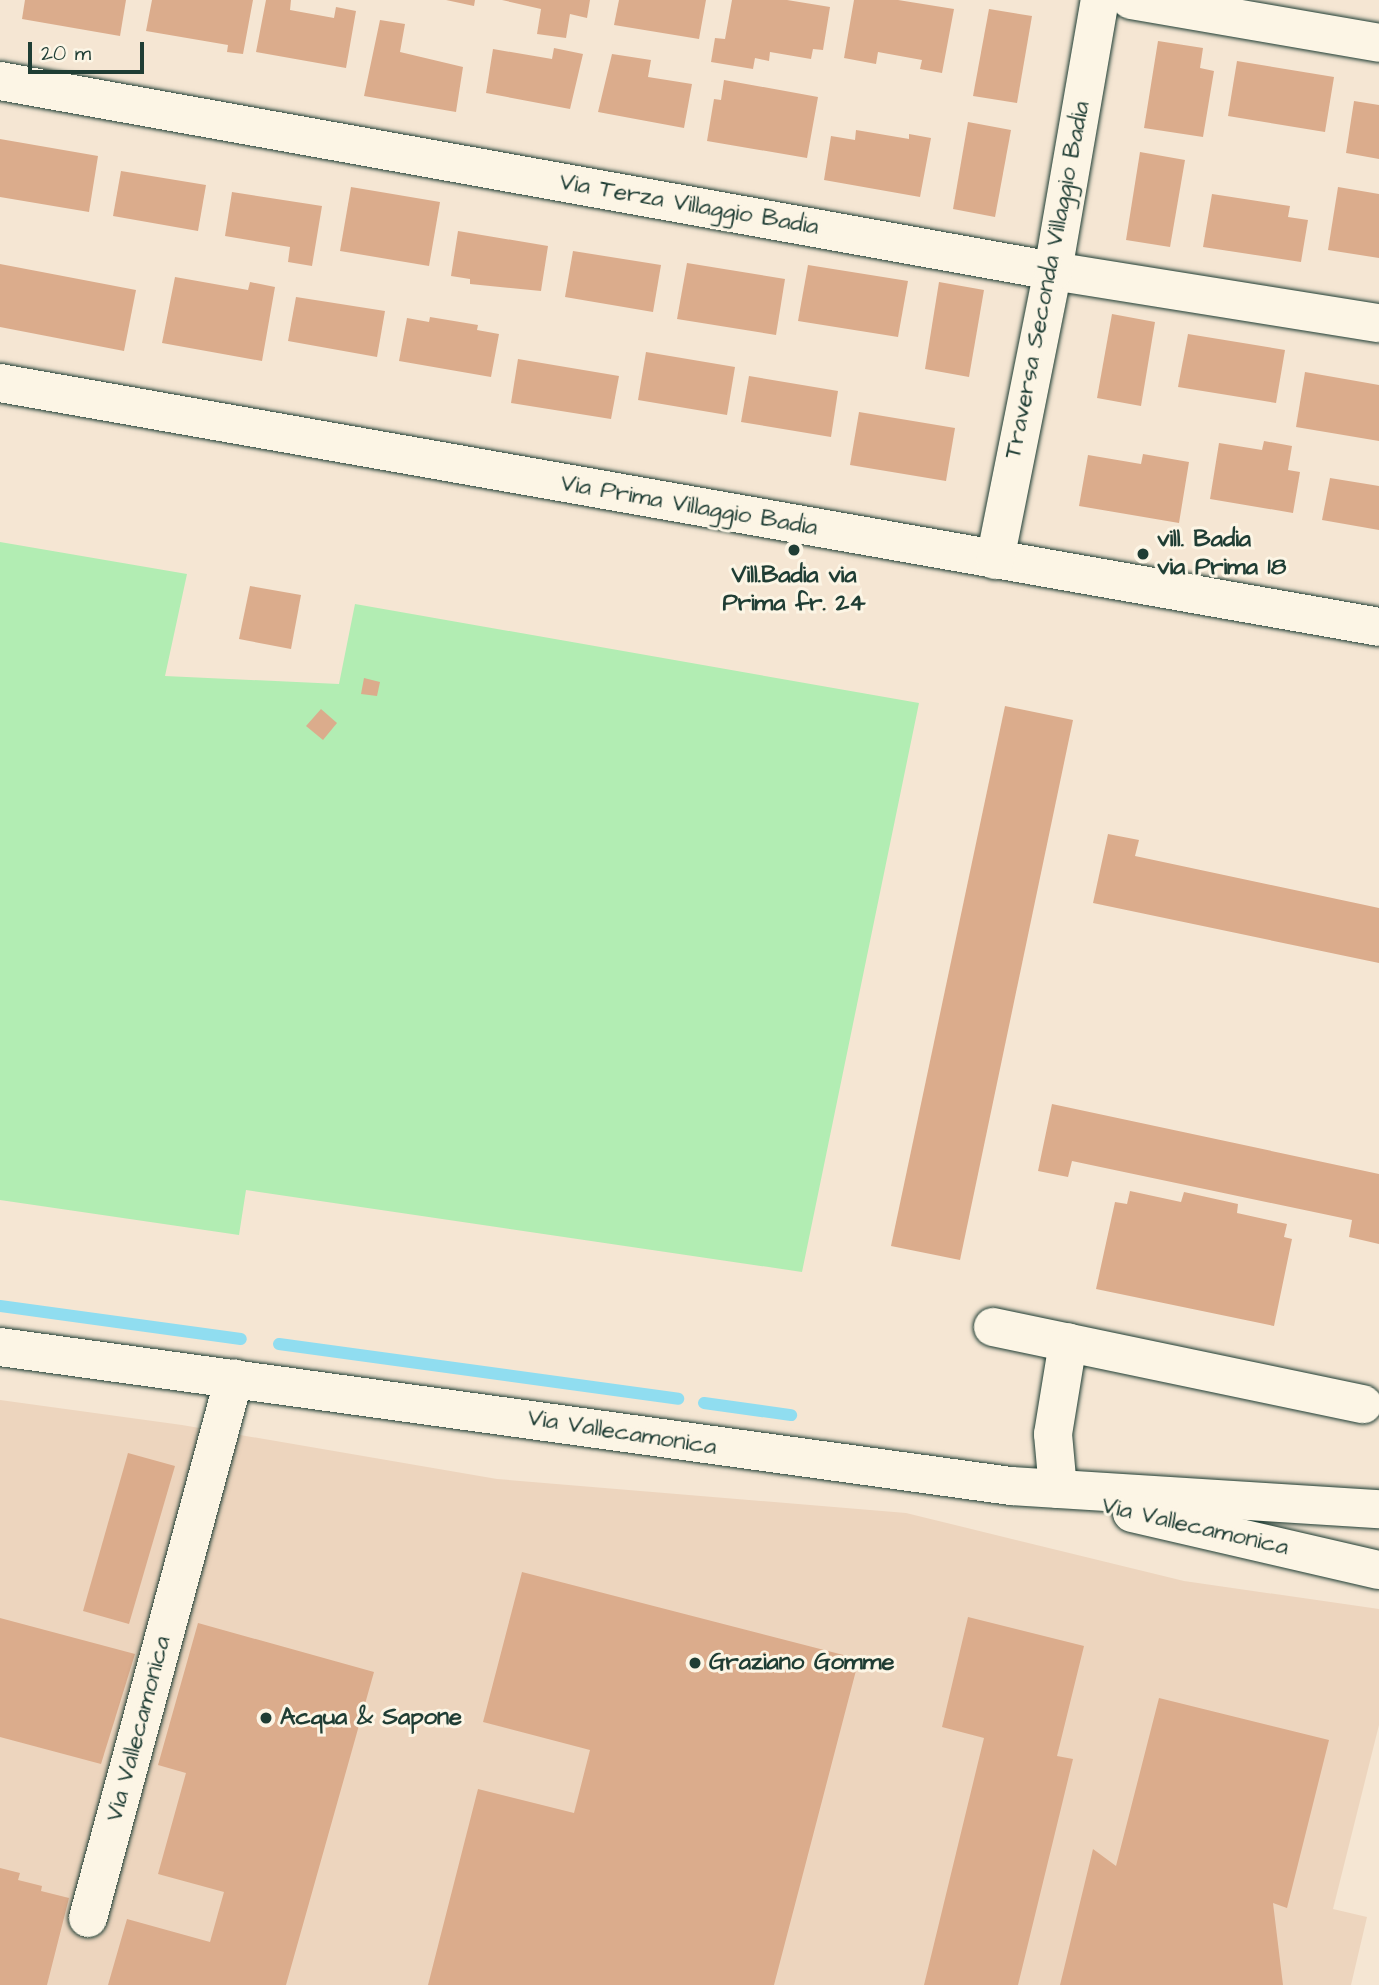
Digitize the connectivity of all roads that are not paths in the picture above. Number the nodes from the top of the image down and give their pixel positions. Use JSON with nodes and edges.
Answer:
{"nodes":[{"id":1,"x":1100,"y":0,"type":"edge"},
{"id":2,"x":1131,"y":0,"type":"edge"},
{"id":3,"x":1379,"y":43,"type":"edge"},
{"id":4,"x":0,"y":82,"type":"edge"},
{"id":5,"x":1053,"y":271,"type":"junction"},
{"id":6,"x":1379,"y":323,"type":"edge"},
{"id":7,"x":0,"y":383,"type":"edge"},
{"id":8,"x":995,"y":560,"type":"junction"},
{"id":9,"x":1379,"y":627,"type":"edge"},
{"id":10,"x":993,"y":1327,"type":"dead end"},
{"id":11,"x":1068,"y":1342,"type":"junction"},
{"id":12,"x":0,"y":1347,"type":"edge"},
{"id":13,"x":234,"y":1378,"type":"junction"},
{"id":14,"x":1363,"y":1404,"type":"dead end"},
{"id":15,"x":1011,"y":1486,"type":"junction"},
{"id":16,"x":1058,"y":1489,"type":"junction"},
{"id":17,"x":1379,"y":1509,"type":"edge"},
{"id":18,"x":1379,"y":1570,"type":"edge"},
{"id":19,"x":88,"y":1918,"type":"dead end"}],
"edges":[{"from":1,"to":5,"type":"street","name":"Traversa Seconda Villaggio Badia"},
{"from":2,"to":3,"type":"street"},
{"from":4,"to":5,"type":"street","name":"Via Terza Villaggio Badia"},
{"from":5,"to":6,"type":"street","name":"Via Terza Villaggio Badia"},
{"from":5,"to":8,"type":"street","name":"Traversa Seconda Villaggio Badia"},
{"from":7,"to":8,"type":"street","name":"Via Prima Villaggio Badia"},
{"from":8,"to":9,"type":"street","name":"Via Prima Villaggio Badia"},
{"from":10,"to":11,"type":"street"},
{"from":11,"to":14,"type":"street"},
{"from":11,"to":16,"type":"street"},
{"from":12,"to":13,"type":"street","name":"Via Vallecamonica"},
{"from":13,"to":15,"type":"street","name":"Via Vallecamonica"},
{"from":13,"to":19,"type":"street","name":"Via Vallecamonica"},
{"from":15,"to":16,"type":"street","name":"Via Vallecamonica"},
{"from":15,"to":18,"type":"street","name":"Via Vallecamonica"},
{"from":16,"to":17,"type":"street","name":"Via Vallecamonica"}]}
